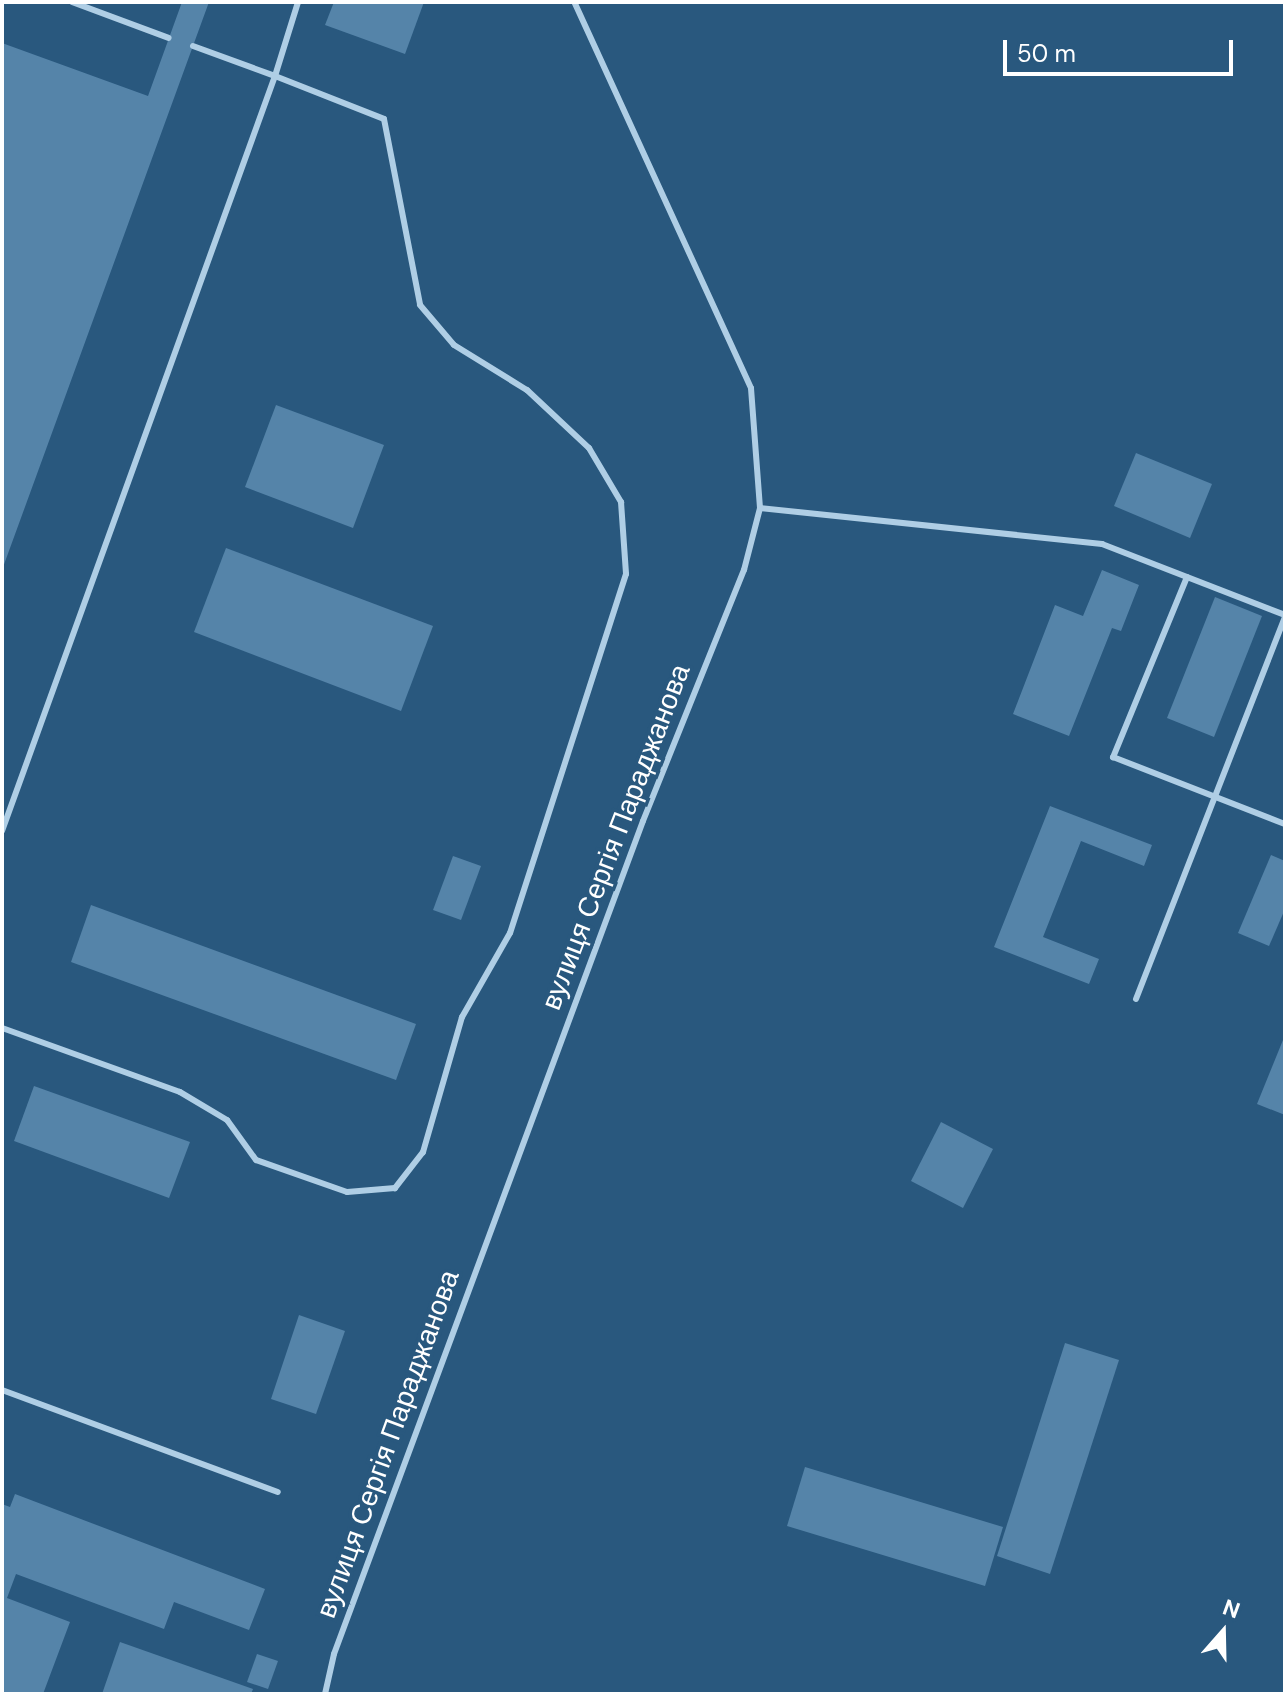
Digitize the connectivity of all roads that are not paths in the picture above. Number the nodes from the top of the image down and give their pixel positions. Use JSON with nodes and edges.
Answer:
{"nodes":[{"id":1,"x":72,"y":2,"type":"edge"},
{"id":2,"x":298,"y":2,"type":"edge"},
{"id":3,"x":574,"y":2,"type":"edge"},
{"id":4,"x":169,"y":38,"type":"dead end"},
{"id":5,"x":193,"y":46,"type":"dead end"},
{"id":6,"x":275,"y":76,"type":"junction"},
{"id":7,"x":760,"y":508,"type":"junction"},
{"id":8,"x":1187,"y":577,"type":"junction"},
{"id":9,"x":1285,"y":616,"type":"edge"},
{"id":10,"x":1211,"y":794,"type":"junction"},
{"id":11,"x":1285,"y":824,"type":"edge"},
{"id":12,"x":2,"y":831,"type":"edge"},
{"id":13,"x":1136,"y":999,"type":"dead end"},
{"id":14,"x":2,"y":1028,"type":"edge"},
{"id":15,"x":2,"y":1390,"type":"edge"},
{"id":16,"x":278,"y":1492,"type":"dead end"},
{"id":17,"x":325,"y":1694,"type":"edge"}],
"edges":[{"from":1,"to":4,"type":"lane"},
{"from":2,"to":6,"type":"lane"},
{"from":3,"to":7,"type":"lane","name":"вулиця Сергія Параджанова"},
{"from":5,"to":6,"type":"lane"},
{"from":6,"to":12,"type":"lane"},
{"from":6,"to":14,"type":"lane"},
{"from":7,"to":8,"type":"lane"},
{"from":7,"to":17,"type":"lane","name":"вулиця Сергія Параджанова"},
{"from":8,"to":9,"type":"lane"},
{"from":8,"to":10,"type":"lane"},
{"from":9,"to":10,"type":"lane"},
{"from":10,"to":11,"type":"lane"},
{"from":10,"to":13,"type":"lane"},
{"from":15,"to":16,"type":"lane"}]}
